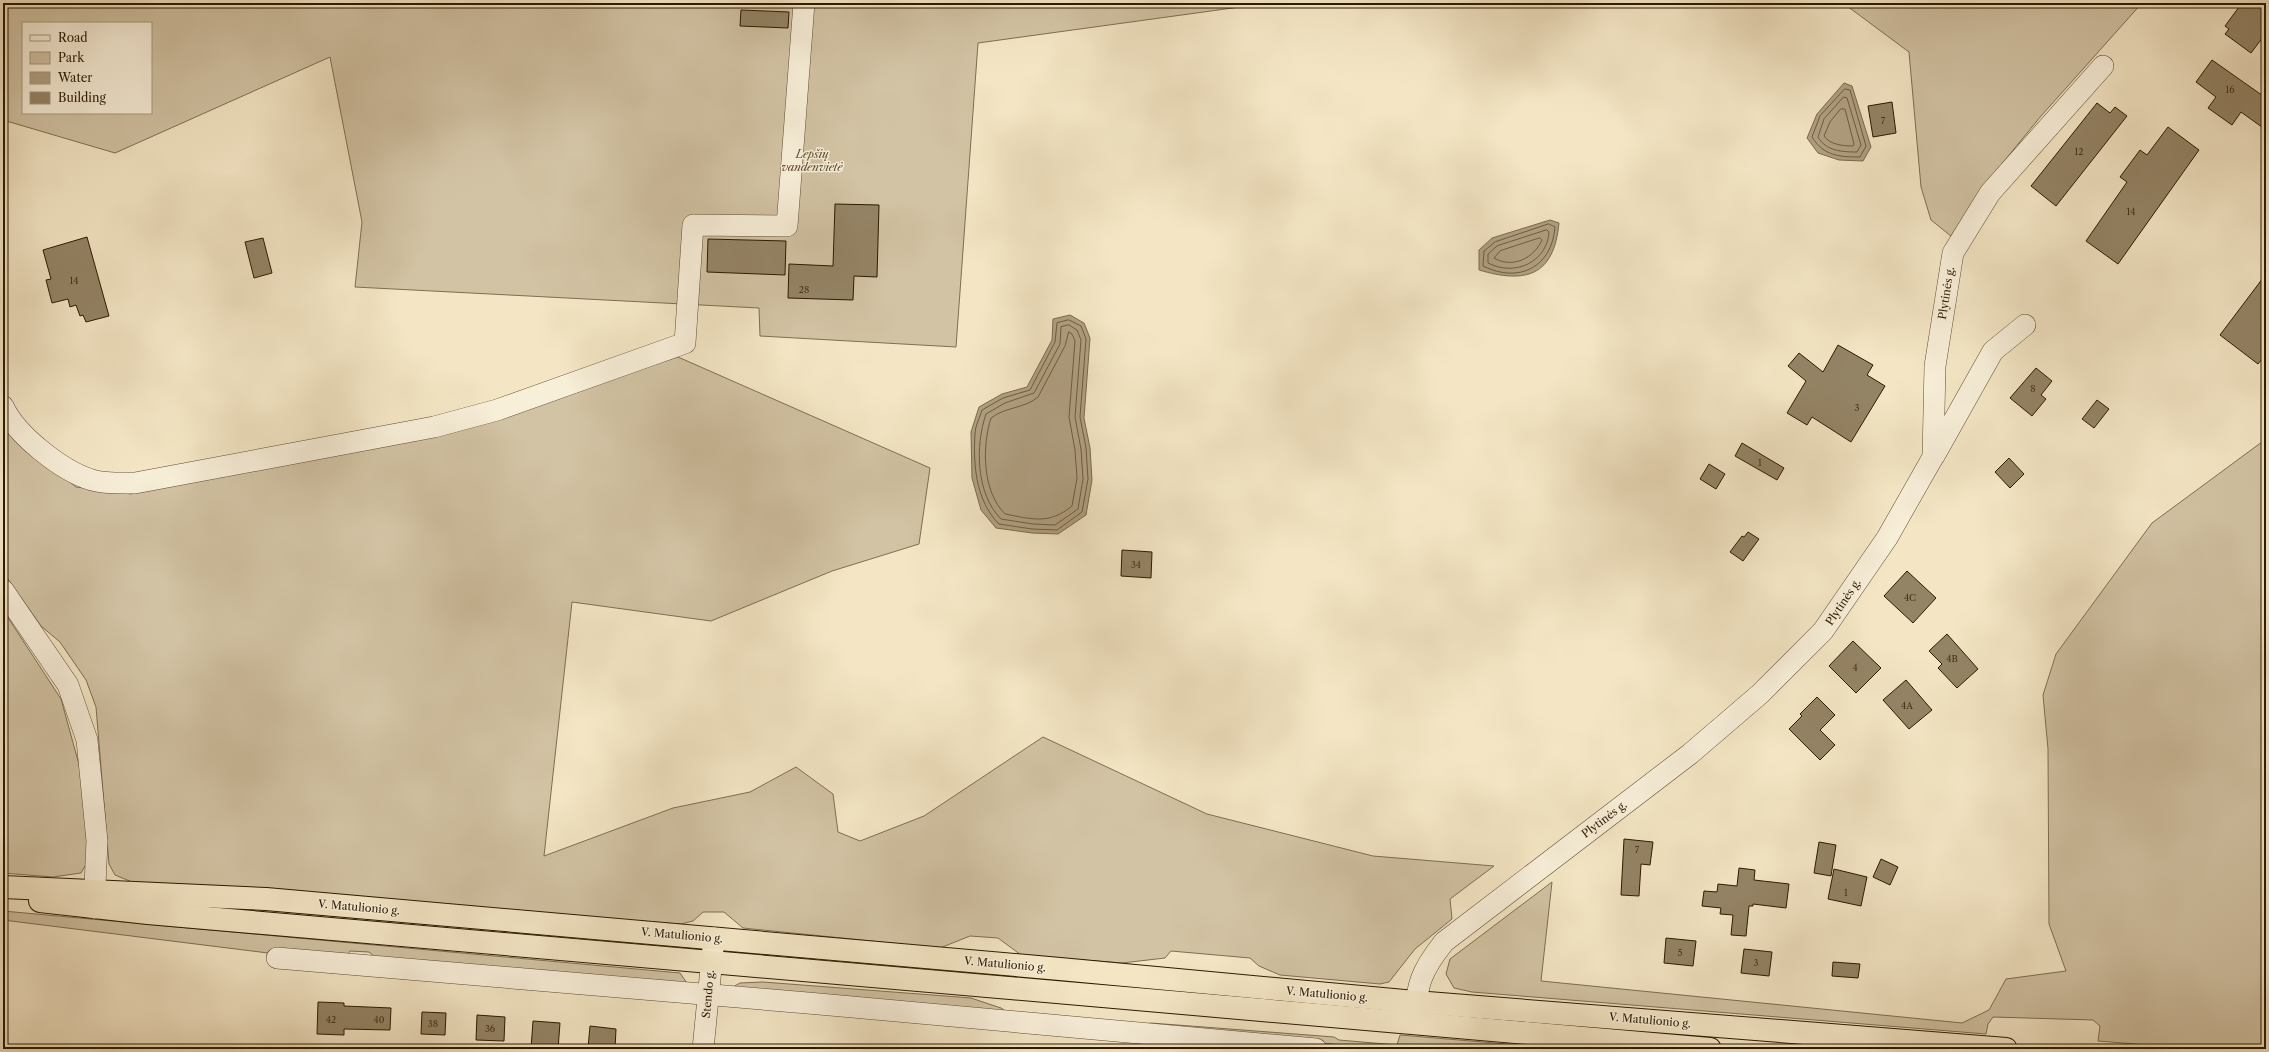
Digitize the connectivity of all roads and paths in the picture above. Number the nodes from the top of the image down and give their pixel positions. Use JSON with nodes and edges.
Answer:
{"nodes":[{"id":1,"x":804,"y":3,"type":"edge"},
{"id":2,"x":2103,"y":66,"type":"dead end"},
{"id":3,"x":2025,"y":325,"type":"dead end"},
{"id":4,"x":3,"y":406,"type":"edge"},
{"id":5,"x":1933,"y":457,"type":"junction"},
{"id":6,"x":3,"y":590,"type":"edge"},
{"id":7,"x":3,"y":887,"type":"edge"},
{"id":8,"x":3,"y":897,"type":"edge"},
{"id":9,"x":95,"y":900,"type":"junction"},
{"id":10,"x":714,"y":938,"type":"junction"},
{"id":11,"x":277,"y":958,"type":"dead end"},
{"id":12,"x":711,"y":963,"type":"junction"},
{"id":13,"x":708,"y":996,"type":"junction"},
{"id":14,"x":1415,"y":1002,"type":"junction"},
{"id":15,"x":1413,"y":1025,"type":"junction"},
{"id":16,"x":703,"y":1049,"type":"edge"},
{"id":17,"x":1316,"y":1049,"type":"edge"},
{"id":18,"x":1710,"y":1049,"type":"edge"},
{"id":19,"x":2006,"y":1049,"type":"edge"}],
"edges":[{"from":1,"to":4,"type":"street"},
{"from":2,"to":5,"type":"street","name":"Plytinės g."},
{"from":3,"to":5,"type":"street"},
{"from":5,"to":14,"type":"street","name":"Plytinės g."},
{"from":6,"to":9,"type":"street"},
{"from":7,"to":9,"type":"highway","name":"V. Matulionio g."},
{"from":8,"to":9,"type":"highway","name":"V. Matulionio g."},
{"from":9,"to":10,"type":"highway","name":"V. Matulionio g."},
{"from":9,"to":12,"type":"highway","name":"V. Matulionio g."},
{"from":10,"to":12,"type":"street","name":"Stendo g."},
{"from":10,"to":14,"type":"highway","name":"V. Matulionio g."},
{"from":11,"to":13,"type":"street"},
{"from":12,"to":13,"type":"street","name":"Stendo g."},
{"from":12,"to":15,"type":"highway","name":"V. Matulionio g."},
{"from":13,"to":16,"type":"street","name":"Stendo g."},
{"from":13,"to":17,"type":"street"},
{"from":14,"to":15,"type":"street","name":"Plytinės g."},
{"from":14,"to":19,"type":"highway","name":"V. Matulionio g."},
{"from":15,"to":18,"type":"highway","name":"V. Matulionio g."}]}
